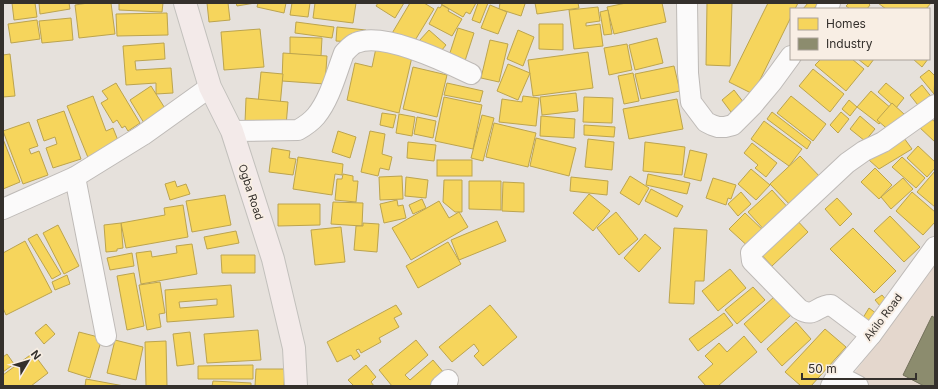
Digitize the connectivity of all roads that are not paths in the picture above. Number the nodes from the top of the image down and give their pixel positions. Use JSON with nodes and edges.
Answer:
{"nodes":[{"id":1,"x":185,"y":3,"type":"edge"},
{"id":2,"x":687,"y":3,"type":"edge"},
{"id":3,"x":790,"y":57,"type":"edge"},
{"id":4,"x":471,"y":74,"type":"dead end"},
{"id":5,"x":210,"y":87,"type":"junction"},
{"id":6,"x":935,"y":105,"type":"edge"},
{"id":7,"x":232,"y":131,"type":"junction"},
{"id":8,"x":74,"y":177,"type":"junction"},
{"id":9,"x":3,"y":209,"type":"edge"},
{"id":10,"x":935,"y":247,"type":"edge"},
{"id":11,"x":871,"y":334,"type":"junction"},
{"id":12,"x":106,"y":336,"type":"dead end"},
{"id":13,"x":834,"y":380,"type":"edge"},
{"id":14,"x":296,"y":386,"type":"edge"},
{"id":15,"x":858,"y":386,"type":"edge"}],
"edges":[{"from":1,"to":5,"type":"main road","name":"Ogba Road"},
{"from":2,"to":3,"type":"street"},
{"from":4,"to":7,"type":"street"},
{"from":5,"to":7,"type":"main road","name":"Ogba Road"},
{"from":5,"to":8,"type":"street"},
{"from":6,"to":11,"type":"street"},
{"from":7,"to":14,"type":"main road","name":"Ogba Road"},
{"from":8,"to":9,"type":"street"},
{"from":8,"to":12,"type":"street"},
{"from":10,"to":11,"type":"street","name":"Akilo Road"},
{"from":11,"to":13,"type":"street","name":"Akilo Road"},
{"from":13,"to":15,"type":"street"}]}
